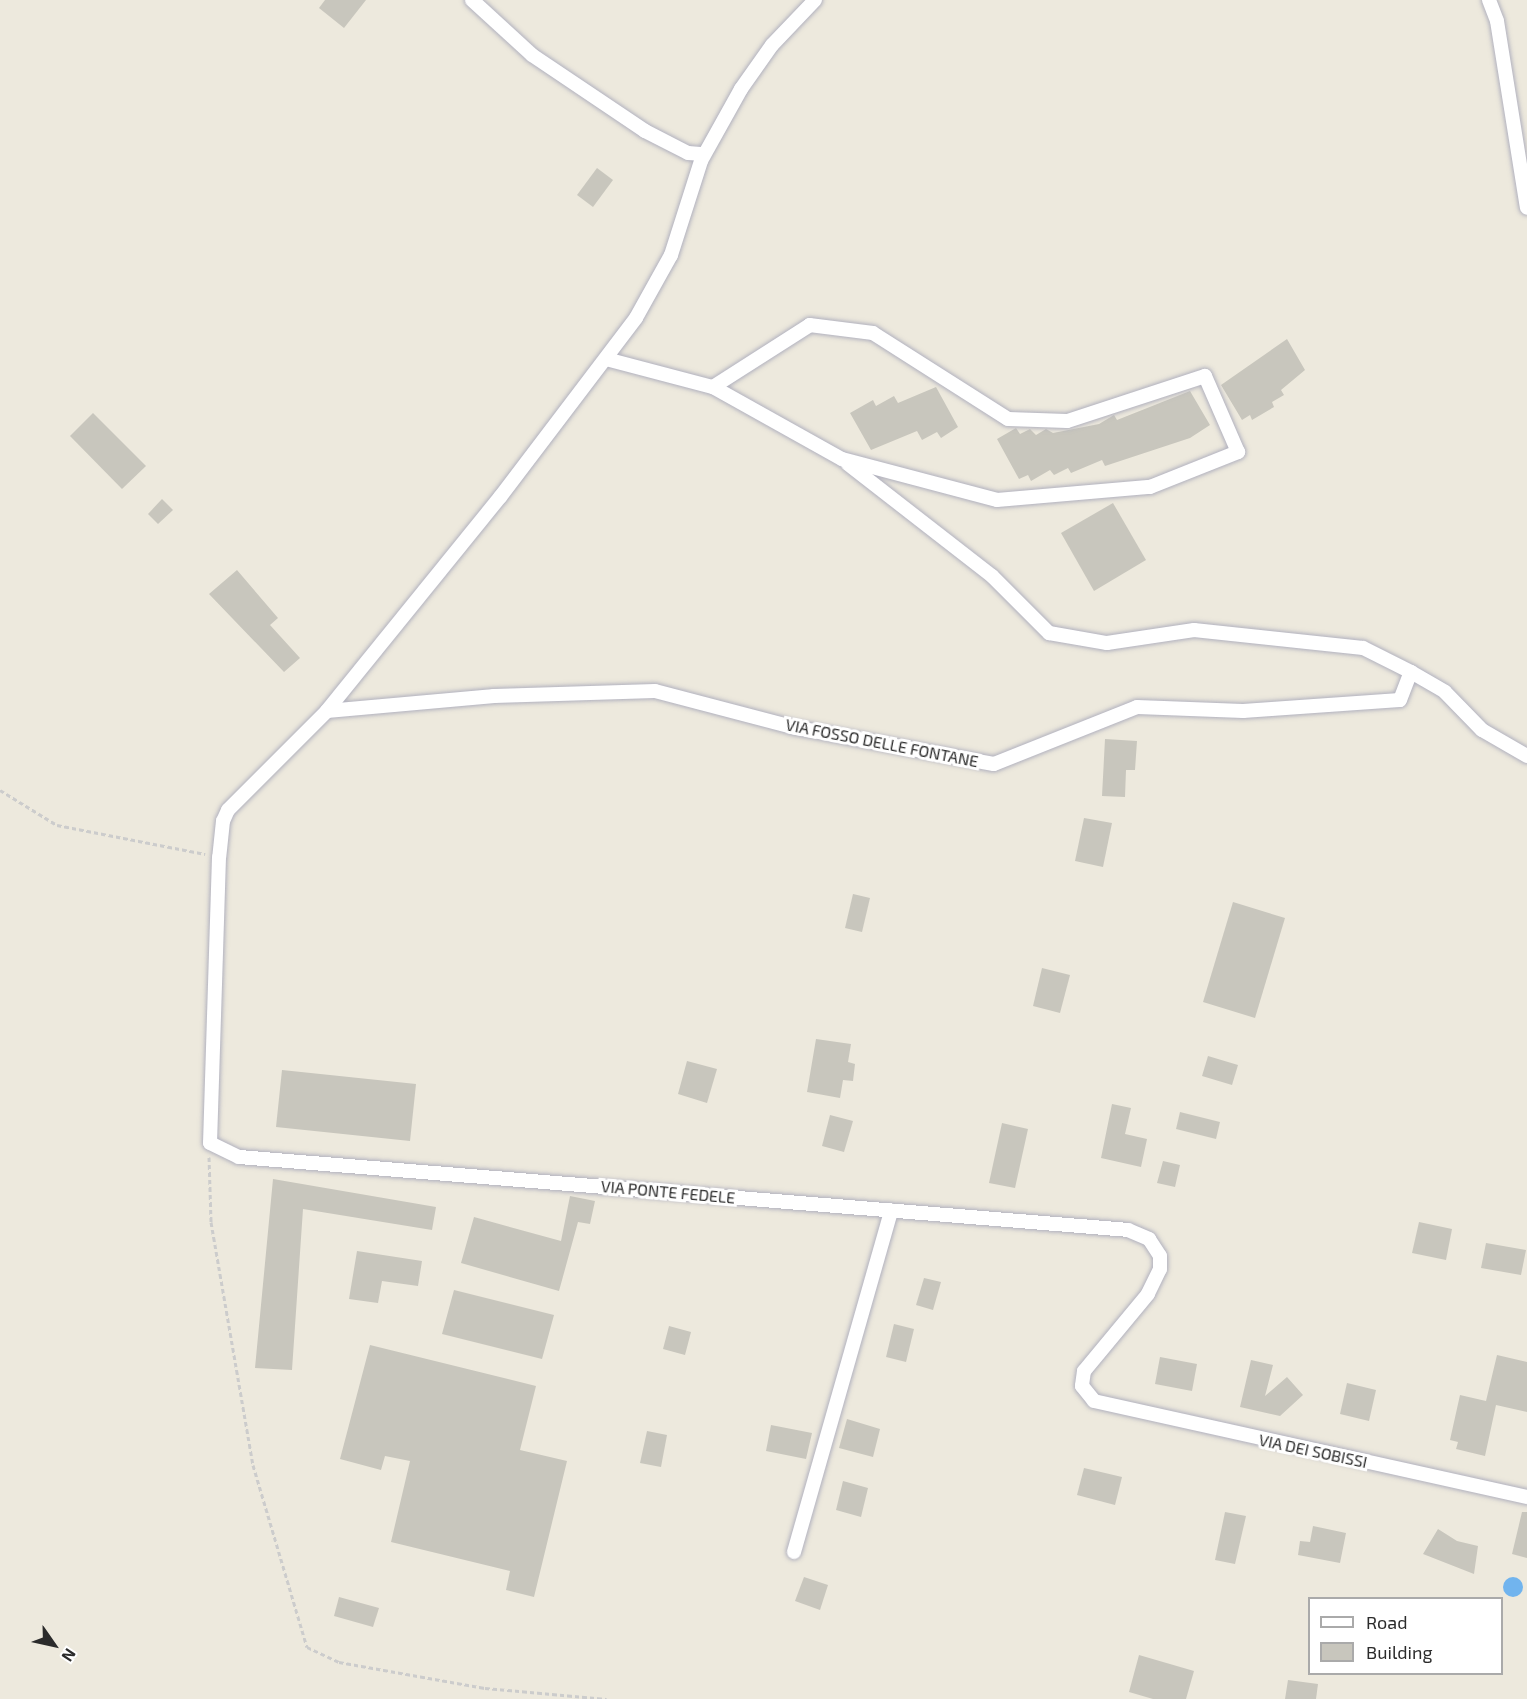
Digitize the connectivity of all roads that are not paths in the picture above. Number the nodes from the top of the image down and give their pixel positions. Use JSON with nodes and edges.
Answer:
{"nodes":[{"id":1,"x":472,"y":0,"type":"edge"},
{"id":2,"x":815,"y":0,"type":"edge"},
{"id":3,"x":1489,"y":0,"type":"edge"},
{"id":4,"x":704,"y":154,"type":"junction"},
{"id":5,"x":1527,"y":208,"type":"edge"},
{"id":6,"x":606,"y":359,"type":"junction"},
{"id":7,"x":713,"y":387,"type":"junction"},
{"id":8,"x":842,"y":459,"type":"junction"},
{"id":9,"x":1411,"y":672,"type":"junction"},
{"id":10,"x":327,"y":711,"type":"junction"},
{"id":11,"x":1527,"y":756,"type":"edge"},
{"id":12,"x":891,"y":1211,"type":"junction"},
{"id":13,"x":1100,"y":1403,"type":"joint"},
{"id":14,"x":1527,"y":1497,"type":"edge"},
{"id":15,"x":794,"y":1552,"type":"dead end"}],
"edges":[{"from":1,"to":4,"type":"street"},
{"from":2,"to":4,"type":"street"},
{"from":3,"to":5,"type":"street"},
{"from":4,"to":6,"type":"street"},
{"from":6,"to":7,"type":"street"},
{"from":6,"to":10,"type":"street"},
{"from":7,"to":8,"type":"street"},
{"from":7,"to":8,"type":"street"},
{"from":8,"to":9,"type":"street"},
{"from":9,"to":10,"type":"street","name":"VIA FOSSO DELLE FONTANE"},
{"from":9,"to":11,"type":"street"},
{"from":10,"to":12,"type":"street","name":"VIA PONTE FEDELE"},
{"from":12,"to":13,"type":"street","name":"VIA PONTE FEDELE"},
{"from":12,"to":15,"type":"street"},
{"from":13,"to":14,"type":"street","name":"VIA DEI SOBISSI"}]}
